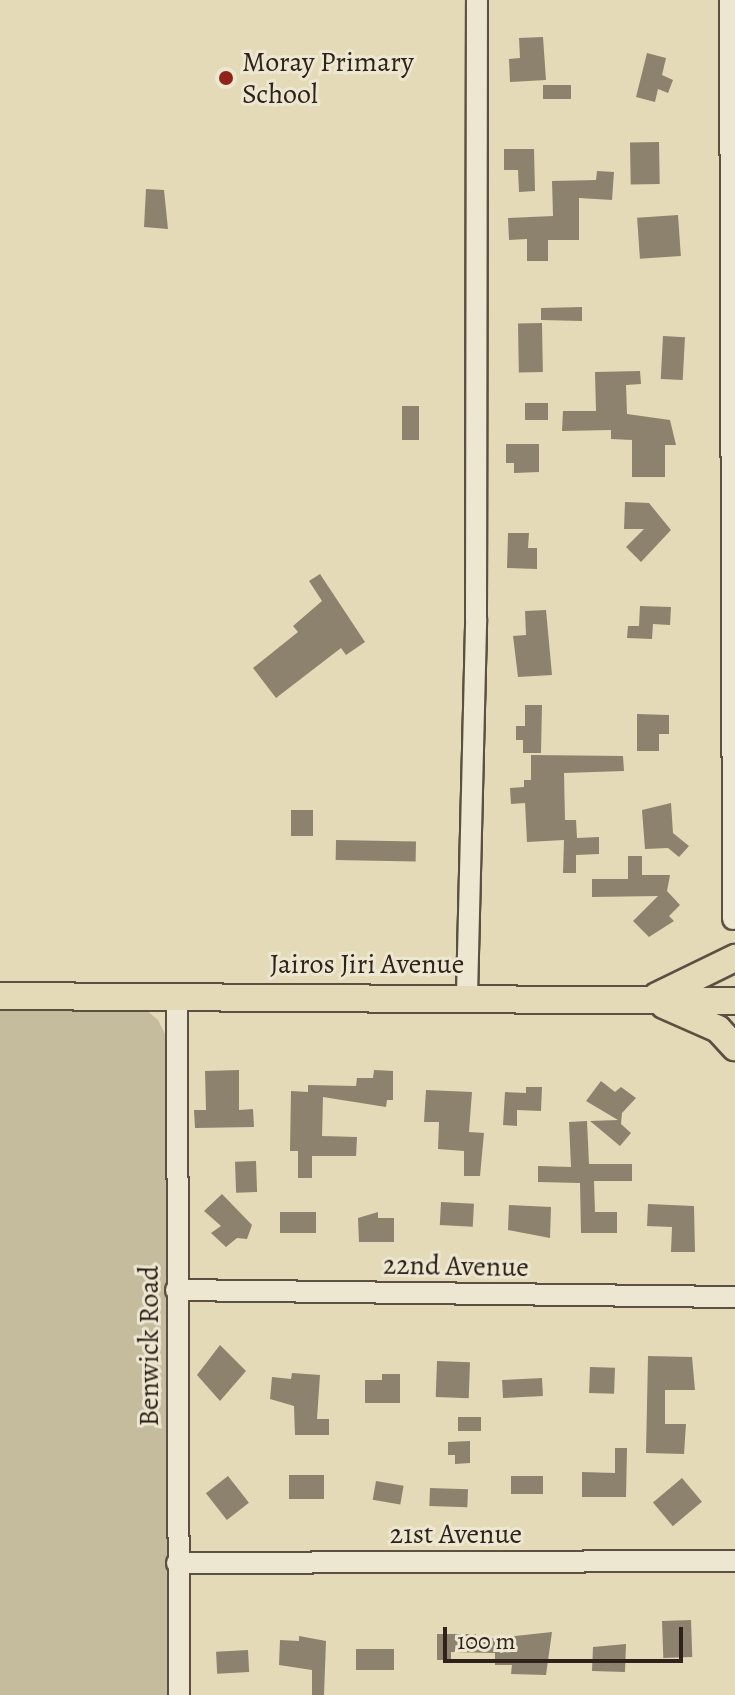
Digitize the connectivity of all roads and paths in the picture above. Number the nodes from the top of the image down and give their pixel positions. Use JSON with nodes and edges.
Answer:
{"nodes":[{"id":1,"x":477,"y":0,"type":"edge"},
{"id":2,"x":730,"y":0,"type":"edge"},
{"id":3,"x":734,"y":629,"type":"edge"},
{"id":4,"x":733,"y":919,"type":"dead end"},
{"id":5,"x":735,"y":958,"type":"edge"},
{"id":6,"x":467,"y":995,"type":"junction"},
{"id":7,"x":0,"y":996,"type":"edge"},
{"id":8,"x":177,"y":996,"type":"junction"},
{"id":9,"x":650,"y":999,"type":"junction"},
{"id":10,"x":735,"y":1001,"type":"edge"},
{"id":11,"x":735,"y":1047,"type":"edge"},
{"id":12,"x":176,"y":1290,"type":"junction"},
{"id":13,"x":735,"y":1297,"type":"edge"},
{"id":14,"x":735,"y":1561,"type":"edge"},
{"id":15,"x":177,"y":1563,"type":"junction"},
{"id":16,"x":179,"y":1695,"type":"edge"}],
"edges":[{"from":1,"to":6,"type":"street"},
{"from":2,"to":3,"type":"street"},
{"from":3,"to":4,"type":"street"},
{"from":5,"to":9,"type":"main road"},
{"from":6,"to":8,"type":"main road","name":"Jairos Jiri Avenue"},
{"from":6,"to":9,"type":"main road","name":"Jairos Jiri Avenue"},
{"from":7,"to":8,"type":"main road","name":"Jairos Jiri Avenue"},
{"from":8,"to":12,"type":"street","name":"Benwick Road"},
{"from":9,"to":10,"type":"main road","name":"Jairos Jiri Avenue"},
{"from":9,"to":11,"type":"main road"},
{"from":12,"to":13,"type":"street","name":"22nd Avenue"},
{"from":12,"to":15,"type":"street","name":"Benwick Road"},
{"from":14,"to":15,"type":"street","name":"21st Avenue"},
{"from":15,"to":16,"type":"street","name":"Benwick Road"}]}
